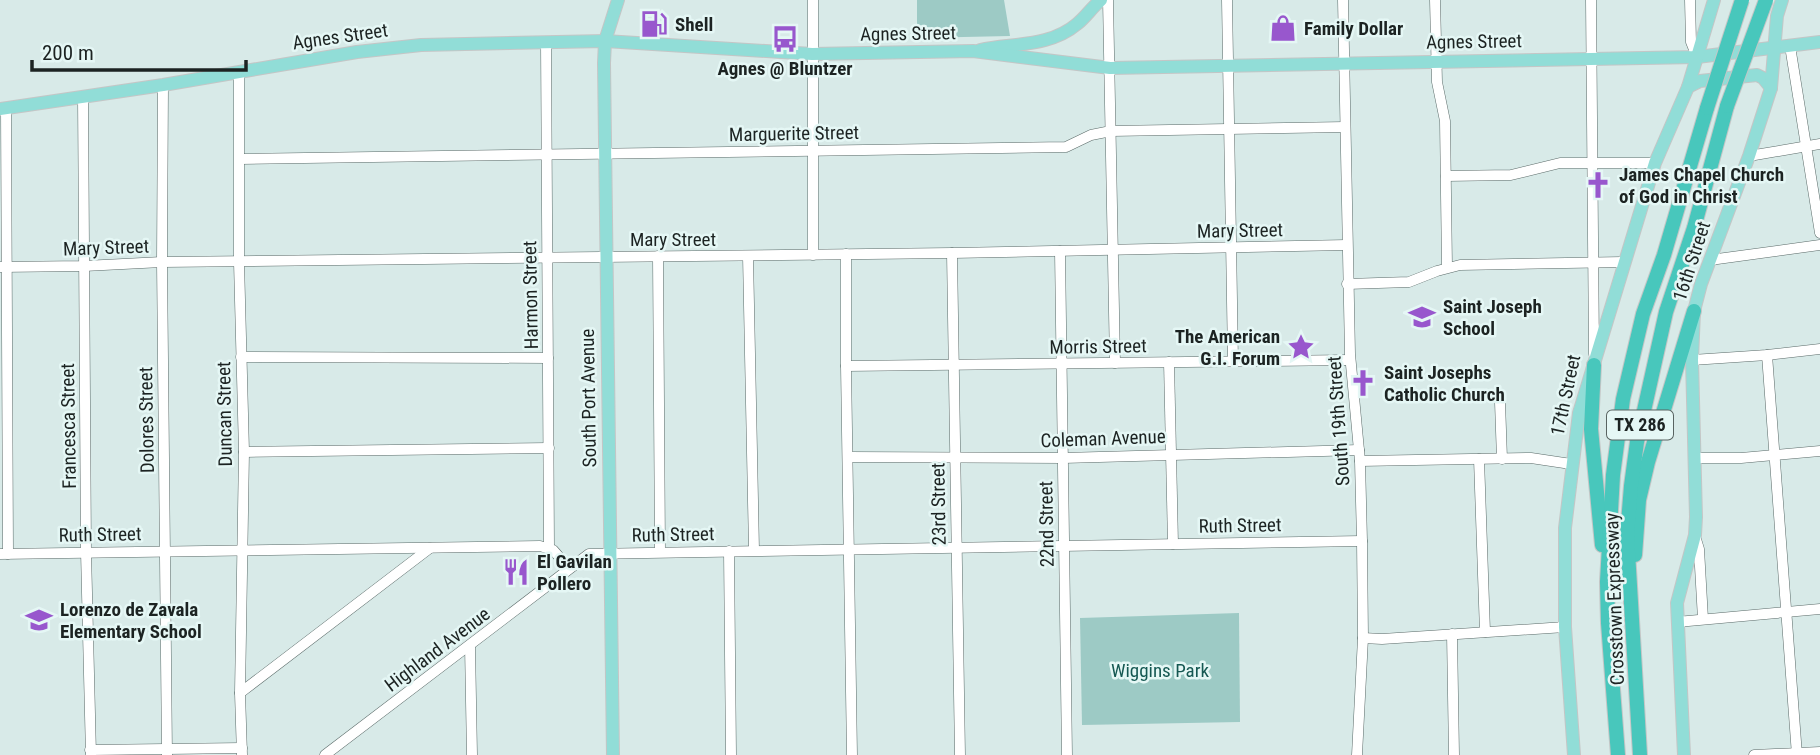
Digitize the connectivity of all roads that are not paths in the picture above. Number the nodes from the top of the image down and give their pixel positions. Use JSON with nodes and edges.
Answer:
{"nodes":[{"id":1,"x":618,"y":0,"type":"edge"},
{"id":2,"x":813,"y":0,"type":"edge"},
{"id":3,"x":1101,"y":0,"type":"edge"},
{"id":4,"x":1108,"y":0,"type":"edge"},
{"id":5,"x":1227,"y":0,"type":"edge"},
{"id":6,"x":1343,"y":0,"type":"edge"},
{"id":7,"x":1435,"y":0,"type":"edge"},
{"id":8,"x":1591,"y":0,"type":"edge"},
{"id":9,"x":1690,"y":0,"type":"edge"},
{"id":10,"x":1714,"y":0,"type":"edge"},
{"id":11,"x":1742,"y":0,"type":"edge"},
{"id":12,"x":1766,"y":0,"type":"edge"},
{"id":13,"x":1782,"y":0,"type":"edge"},
{"id":14,"x":1706,"y":29,"type":"junction"},
{"id":15,"x":605,"y":41,"type":"junction"},
{"id":16,"x":546,"y":42,"type":"junction"},
{"id":17,"x":1820,"y":42,"type":"edge"},
{"id":18,"x":1790,"y":46,"type":"junction"},
{"id":19,"x":1774,"y":49,"type":"junction"},
{"id":20,"x":973,"y":51,"type":"junction"},
{"id":21,"x":812,"y":54,"type":"junction"},
{"id":22,"x":1720,"y":54,"type":"junction"},
{"id":23,"x":1697,"y":57,"type":"junction"},
{"id":24,"x":1592,"y":59,"type":"junction"},
{"id":25,"x":1436,"y":61,"type":"junction"},
{"id":26,"x":1345,"y":62,"type":"junction"},
{"id":27,"x":1228,"y":65,"type":"junction"},
{"id":28,"x":1110,"y":68,"type":"junction"},
{"id":29,"x":239,"y":72,"type":"junction"},
{"id":30,"x":163,"y":85,"type":"junction"},
{"id":31,"x":1688,"y":87,"type":"junction"},
{"id":32,"x":1771,"y":88,"type":"junction"},
{"id":33,"x":83,"y":96,"type":"junction"},
{"id":34,"x":3,"y":109,"type":"edge"},
{"id":35,"x":1345,"y":127,"type":"junction"},
{"id":36,"x":1228,"y":128,"type":"junction"},
{"id":37,"x":1111,"y":131,"type":"junction"},
{"id":38,"x":1820,"y":144,"type":"edge"},
{"id":39,"x":1806,"y":147,"type":"junction"},
{"id":40,"x":813,"y":150,"type":"junction"},
{"id":41,"x":605,"y":154,"type":"junction"},
{"id":42,"x":546,"y":155,"type":"junction"},
{"id":43,"x":1749,"y":156,"type":"junction"},
{"id":44,"x":240,"y":159,"type":"junction"},
{"id":45,"x":1593,"y":163,"type":"junction"},
{"id":46,"x":1655,"y":163,"type":"junction"},
{"id":47,"x":1446,"y":176,"type":"junction"},
{"id":48,"x":1820,"y":233,"type":"edge"},
{"id":49,"x":1347,"y":245,"type":"junction"},
{"id":50,"x":1820,"y":245,"type":"edge"},
{"id":51,"x":1231,"y":247,"type":"junction"},
{"id":52,"x":1113,"y":250,"type":"junction"},
{"id":53,"x":1060,"y":251,"type":"junction"},
{"id":54,"x":952,"y":253,"type":"junction"},
{"id":55,"x":846,"y":254,"type":"junction"},
{"id":56,"x":813,"y":255,"type":"junction"},
{"id":57,"x":658,"y":256,"type":"junction"},
{"id":58,"x":748,"y":256,"type":"junction"},
{"id":59,"x":606,"y":257,"type":"junction"},
{"id":60,"x":547,"y":258,"type":"junction"},
{"id":61,"x":1710,"y":260,"type":"junction"},
{"id":62,"x":162,"y":262,"type":"junction"},
{"id":63,"x":239,"y":262,"type":"junction"},
{"id":64,"x":1595,"y":262,"type":"junction"},
{"id":65,"x":1623,"y":262,"type":"junction"},
{"id":66,"x":84,"y":266,"type":"junction"},
{"id":67,"x":4,"y":267,"type":"edge"},
{"id":68,"x":1447,"y":267,"type":"junction"},
{"id":69,"x":1347,"y":284,"type":"junction"},
{"id":70,"x":1694,"y":311,"type":"junction"},
{"id":71,"x":1820,"y":349,"type":"edge"},
{"id":72,"x":1767,"y":355,"type":"junction"},
{"id":73,"x":241,"y":358,"type":"junction"},
{"id":74,"x":548,"y":358,"type":"junction"},
{"id":75,"x":1350,"y":360,"type":"junction"},
{"id":76,"x":1692,"y":360,"type":"junction"},
{"id":77,"x":1169,"y":362,"type":"junction"},
{"id":78,"x":1233,"y":362,"type":"junction"},
{"id":79,"x":1115,"y":363,"type":"junction"},
{"id":80,"x":1061,"y":364,"type":"junction"},
{"id":81,"x":954,"y":365,"type":"junction"},
{"id":82,"x":1594,"y":365,"type":"junction"},
{"id":83,"x":846,"y":366,"type":"junction"},
{"id":84,"x":1500,"y":402,"type":"dead end"},
{"id":85,"x":549,"y":448,"type":"junction"},
{"id":86,"x":1820,"y":451,"type":"edge"},
{"id":87,"x":244,"y":452,"type":"junction"},
{"id":88,"x":1172,"y":454,"type":"junction"},
{"id":89,"x":1360,"y":455,"type":"junction"},
{"id":90,"x":1775,"y":455,"type":"junction"},
{"id":91,"x":848,"y":457,"type":"junction"},
{"id":92,"x":955,"y":458,"type":"junction"},
{"id":93,"x":1063,"y":458,"type":"junction"},
{"id":94,"x":1696,"y":458,"type":"junction"},
{"id":95,"x":1479,"y":459,"type":"junction"},
{"id":96,"x":1502,"y":459,"type":"junction"},
{"id":97,"x":1571,"y":464,"type":"junction"},
{"id":98,"x":1695,"y":535,"type":"junction"},
{"id":99,"x":1362,"y":541,"type":"junction"},
{"id":100,"x":1174,"y":544,"type":"junction"},
{"id":101,"x":1064,"y":546,"type":"junction"},
{"id":102,"x":549,"y":547,"type":"junction"},
{"id":103,"x":956,"y":547,"type":"junction"},
{"id":104,"x":430,"y":548,"type":"junction"},
{"id":105,"x":241,"y":549,"type":"junction"},
{"id":106,"x":849,"y":549,"type":"junction"},
{"id":107,"x":754,"y":550,"type":"junction"},
{"id":108,"x":165,"y":551,"type":"junction"},
{"id":109,"x":729,"y":551,"type":"junction"},
{"id":110,"x":86,"y":552,"type":"junction"},
{"id":111,"x":609,"y":552,"type":"junction"},
{"id":112,"x":660,"y":552,"type":"junction"},
{"id":113,"x":4,"y":554,"type":"edge"},
{"id":114,"x":569,"y":568,"type":"junction"},
{"id":115,"x":1607,"y":582,"type":"junction"},
{"id":116,"x":1629,"y":588,"type":"junction"},
{"id":117,"x":1820,"y":609,"type":"edge"},
{"id":118,"x":1786,"y":612,"type":"junction"},
{"id":119,"x":1703,"y":619,"type":"junction"},
{"id":120,"x":1676,"y":622,"type":"junction"},
{"id":121,"x":1565,"y":627,"type":"junction"},
{"id":122,"x":1485,"y":632,"type":"junction"},
{"id":123,"x":1452,"y":634,"type":"junction"},
{"id":124,"x":1363,"y":638,"type":"junction"},
{"id":125,"x":470,"y":646,"type":"junction"},
{"id":126,"x":240,"y":693,"type":"junction"},
{"id":127,"x":340,"y":750,"type":"edge"},
{"id":128,"x":242,"y":751,"type":"edge"},
{"id":129,"x":90,"y":752,"type":"edge"},
{"id":130,"x":167,"y":752,"type":"edge"},
{"id":131,"x":1820,"y":752,"type":"edge"},
{"id":132,"x":1797,"y":754,"type":"edge"},
{"id":133,"x":325,"y":755,"type":"edge"},
{"id":134,"x":472,"y":755,"type":"edge"},
{"id":135,"x":613,"y":755,"type":"edge"},
{"id":136,"x":731,"y":755,"type":"edge"},
{"id":137,"x":852,"y":755,"type":"edge"},
{"id":138,"x":960,"y":755,"type":"edge"},
{"id":139,"x":1068,"y":755,"type":"edge"},
{"id":140,"x":1357,"y":755,"type":"edge"},
{"id":141,"x":1454,"y":755,"type":"edge"},
{"id":142,"x":1574,"y":755,"type":"edge"},
{"id":143,"x":1617,"y":755,"type":"edge"},
{"id":144,"x":1642,"y":755,"type":"edge"},
{"id":145,"x":1684,"y":755,"type":"edge"},
{"id":146,"x":1754,"y":755,"type":"edge"}],
"edges":[{"from":1,"to":15,"type":"main road","name":"South Port Avenue"},
{"from":2,"to":21,"type":"street"},
{"from":3,"to":20,"type":"main road"},
{"from":4,"to":28,"type":"street"},
{"from":5,"to":27,"type":"street"},
{"from":6,"to":26,"type":"street","name":"South 19th Street"},
{"from":7,"to":25,"type":"street"},
{"from":8,"to":24,"type":"street","name":"17th Street"},
{"from":9,"to":23,"type":"street"},
{"from":10,"to":14,"type":"main road"},
{"from":11,"to":115,"type":"highway","name":"Crosstown Expressway","number":"TX 286","bridge":true},
{"from":12,"to":116,"type":"highway","name":"Crosstown Expressway","number":"TX 286","bridge":true},
{"from":13,"to":19,"type":"main road"},
{"from":14,"to":22,"type":"main road"},
{"from":14,"to":23,"type":"main road"},
{"from":15,"to":16,"type":"main road","name":"Agnes Street"},
{"from":15,"to":21,"type":"main road","name":"Agnes Street"},
{"from":15,"to":41,"type":"main road","name":"South Port Avenue"},
{"from":16,"to":29,"type":"main road","name":"Agnes Street"},
{"from":16,"to":42,"type":"street","name":"Harmon Street"},
{"from":17,"to":18,"type":"main road","name":"Agnes Street"},
{"from":18,"to":19,"type":"main road","name":"Agnes Street"},
{"from":18,"to":39,"type":"street"},
{"from":19,"to":22,"type":"main road","name":"Agnes Street"},
{"from":19,"to":32,"type":"main road","name":"16th Street"},
{"from":20,"to":21,"type":"main road","name":"Agnes Street"},
{"from":20,"to":28,"type":"main road","name":"Agnes Street"},
{"from":21,"to":40,"type":"street"},
{"from":22,"to":23,"type":"main road","name":"Agnes Street"},
{"from":23,"to":24,"type":"main road","name":"Agnes Street"},
{"from":23,"to":31,"type":"main road"},
{"from":24,"to":25,"type":"main road","name":"Agnes Street"},
{"from":24,"to":45,"type":"street","name":"17th Street"},
{"from":25,"to":26,"type":"main road","name":"Agnes Street"},
{"from":25,"to":47,"type":"street"},
{"from":26,"to":27,"type":"main road","name":"Agnes Street"},
{"from":26,"to":35,"type":"street","name":"South 19th Street"},
{"from":27,"to":28,"type":"main road","name":"Agnes Street"},
{"from":27,"to":36,"type":"street"},
{"from":28,"to":37,"type":"street"},
{"from":29,"to":30,"type":"main road","name":"Agnes Street"},
{"from":29,"to":44,"type":"street","name":"Duncan Street"},
{"from":30,"to":33,"type":"main road","name":"Agnes Street"},
{"from":30,"to":62,"type":"street","name":"Dolores Street"},
{"from":31,"to":32,"type":"main road"},
{"from":31,"to":46,"type":"main road"},
{"from":32,"to":43,"type":"main road","name":"16th Street"},
{"from":33,"to":34,"type":"main road","name":"Agnes Street"},
{"from":33,"to":66,"type":"street","name":"Francesca Street"},
{"from":34,"to":67,"type":"street"},
{"from":35,"to":36,"type":"street","name":"Marguerite Street"},
{"from":35,"to":49,"type":"street","name":"South 19th Street"},
{"from":36,"to":37,"type":"street","name":"Marguerite Street"},
{"from":36,"to":51,"type":"street"},
{"from":37,"to":40,"type":"street","name":"Marguerite Street"},
{"from":37,"to":52,"type":"street"},
{"from":38,"to":39,"type":"street"},
{"from":39,"to":43,"type":"street"},
{"from":39,"to":48,"type":"street"},
{"from":40,"to":41,"type":"street","name":"Marguerite Street"},
{"from":40,"to":56,"type":"street"},
{"from":41,"to":42,"type":"street","name":"Marguerite Street"},
{"from":41,"to":59,"type":"main road","name":"South Port Avenue"},
{"from":42,"to":44,"type":"street","name":"Marguerite Street"},
{"from":42,"to":60,"type":"street","name":"Harmon Street"},
{"from":43,"to":61,"type":"main road","name":"16th Street"},
{"from":44,"to":63,"type":"street","name":"Duncan Street"},
{"from":45,"to":46,"type":"street"},
{"from":45,"to":47,"type":"street"},
{"from":45,"to":64,"type":"street","name":"17th Street"},
{"from":46,"to":65,"type":"main road"},
{"from":47,"to":68,"type":"street"},
{"from":49,"to":51,"type":"street","name":"Mary Street"},
{"from":49,"to":69,"type":"street","name":"South 19th Street"},
{"from":50,"to":61,"type":"street"},
{"from":51,"to":52,"type":"street","name":"Mary Street"},
{"from":51,"to":78,"type":"street"},
{"from":52,"to":53,"type":"street","name":"Mary Street"},
{"from":52,"to":79,"type":"street"},
{"from":53,"to":54,"type":"street","name":"Mary Street"},
{"from":53,"to":80,"type":"street","name":"22nd Street"},
{"from":54,"to":55,"type":"street","name":"Mary Street"},
{"from":54,"to":81,"type":"street","name":"23rd Street"},
{"from":55,"to":56,"type":"street","name":"Mary Street"},
{"from":55,"to":83,"type":"street"},
{"from":56,"to":58,"type":"street","name":"Mary Street"},
{"from":57,"to":58,"type":"street","name":"Mary Street"},
{"from":57,"to":59,"type":"street","name":"Mary Street"},
{"from":57,"to":112,"type":"street"},
{"from":58,"to":107,"type":"street"},
{"from":59,"to":60,"type":"street","name":"Mary Street"},
{"from":59,"to":111,"type":"main road","name":"South Port Avenue"},
{"from":60,"to":63,"type":"street","name":"Mary Street"},
{"from":60,"to":74,"type":"street","name":"Harmon Street"},
{"from":61,"to":70,"type":"main road","name":"16th Street"},
{"from":62,"to":63,"type":"street","name":"Mary Street"},
{"from":62,"to":66,"type":"street","name":"Mary Street"},
{"from":62,"to":108,"type":"street","name":"Dolores Street"},
{"from":63,"to":73,"type":"street","name":"Duncan Street"},
{"from":64,"to":65,"type":"street"},
{"from":64,"to":68,"type":"street"},
{"from":64,"to":82,"type":"street","name":"17th Street"},
{"from":65,"to":82,"type":"main road"},
{"from":66,"to":67,"type":"street","name":"Mary Street"},
{"from":66,"to":110,"type":"street","name":"Francesca Street"},
{"from":67,"to":113,"type":"street"},
{"from":68,"to":69,"type":"street"},
{"from":69,"to":75,"type":"street","name":"South 19th Street"},
{"from":70,"to":76,"type":"main road","name":"16th Street"},
{"from":70,"to":116,"type":"highway"},
{"from":71,"to":72,"type":"street"},
{"from":72,"to":76,"type":"street"},
{"from":72,"to":90,"type":"street"},
{"from":73,"to":74,"type":"street"},
{"from":73,"to":87,"type":"street","name":"Duncan Street"},
{"from":74,"to":85,"type":"street","name":"Harmon Street"},
{"from":75,"to":78,"type":"street","name":"Morris Street"},
{"from":75,"to":89,"type":"street","name":"South 19th Street"},
{"from":76,"to":94,"type":"main road","name":"16th Street"},
{"from":77,"to":78,"type":"street","name":"Morris Street"},
{"from":77,"to":79,"type":"street","name":"Morris Street"},
{"from":77,"to":88,"type":"street"},
{"from":79,"to":80,"type":"street","name":"Morris Street"},
{"from":80,"to":81,"type":"street","name":"Morris Street"},
{"from":80,"to":93,"type":"street","name":"22nd Street"},
{"from":81,"to":83,"type":"street","name":"Morris Street"},
{"from":81,"to":92,"type":"street","name":"23rd Street"},
{"from":82,"to":97,"type":"main road","name":"17th Street"},
{"from":82,"to":115,"type":"highway"},
{"from":83,"to":91,"type":"street"},
{"from":84,"to":96,"type":"street"},
{"from":85,"to":87,"type":"street"},
{"from":85,"to":102,"type":"street","name":"Harmon Street"},
{"from":86,"to":90,"type":"street"},
{"from":87,"to":105,"type":"street","name":"Duncan Street"},
{"from":88,"to":89,"type":"street","name":"Coleman Avenue"},
{"from":88,"to":93,"type":"street","name":"Coleman Avenue"},
{"from":88,"to":100,"type":"street"},
{"from":89,"to":95,"type":"street","name":"Coleman Avenue"},
{"from":89,"to":99,"type":"street","name":"South 19th Street"},
{"from":90,"to":94,"type":"street"},
{"from":90,"to":118,"type":"street"},
{"from":91,"to":92,"type":"street","name":"Coleman Avenue"},
{"from":91,"to":106,"type":"street"},
{"from":92,"to":93,"type":"street","name":"Coleman Avenue"},
{"from":92,"to":103,"type":"street","name":"23rd Street"},
{"from":93,"to":101,"type":"street","name":"22nd Street"},
{"from":94,"to":98,"type":"main road","name":"16th Street"},
{"from":95,"to":96,"type":"street","name":"Coleman Avenue"},
{"from":95,"to":122,"type":"street"},
{"from":96,"to":97,"type":"street","name":"Coleman Avenue"},
{"from":97,"to":121,"type":"main road","name":"17th Street"},
{"from":98,"to":119,"type":"street","name":"16th Street"},
{"from":98,"to":120,"type":"main road","name":"16th Street"},
{"from":99,"to":100,"type":"street","name":"Ruth Street"},
{"from":99,"to":124,"type":"street","name":"South 19th Street"},
{"from":100,"to":101,"type":"street","name":"Ruth Street"},
{"from":101,"to":103,"type":"street","name":"Ruth Street"},
{"from":101,"to":139,"type":"street","name":"22nd Street"},
{"from":102,"to":104,"type":"street","name":"Ruth Street"},
{"from":102,"to":114,"type":"street"},
{"from":103,"to":106,"type":"street","name":"Ruth Street"},
{"from":103,"to":138,"type":"street","name":"23rd Street"},
{"from":104,"to":105,"type":"street","name":"Ruth Street"},
{"from":104,"to":126,"type":"street"},
{"from":105,"to":108,"type":"street","name":"Ruth Street"},
{"from":105,"to":126,"type":"street","name":"Duncan Street"},
{"from":106,"to":107,"type":"street","name":"Ruth Street"},
{"from":106,"to":137,"type":"street"},
{"from":107,"to":109,"type":"street","name":"Ruth Street"},
{"from":108,"to":110,"type":"street","name":"Ruth Street"},
{"from":108,"to":130,"type":"street","name":"Dolores Street"},
{"from":109,"to":112,"type":"street","name":"Ruth Street"},
{"from":109,"to":136,"type":"street"},
{"from":110,"to":113,"type":"street","name":"Ruth Street"},
{"from":110,"to":129,"type":"street","name":"Francesca Street"},
{"from":111,"to":112,"type":"street","name":"Ruth Street"},
{"from":111,"to":114,"type":"street","name":"Ruth Street"},
{"from":111,"to":135,"type":"main road","name":"South Port Avenue"},
{"from":114,"to":125,"type":"street","name":"Highland Avenue"},
{"from":115,"to":143,"type":"highway","name":"Crosstown Expressway","number":"TX 286"},
{"from":116,"to":144,"type":"highway","name":"Crosstown Expressway","number":"TX 286"},
{"from":117,"to":118,"type":"street"},
{"from":118,"to":119,"type":"street"},
{"from":118,"to":132,"type":"street"},
{"from":119,"to":120,"type":"street"},
{"from":120,"to":145,"type":"main road","name":"16th Street"},
{"from":121,"to":122,"type":"street"},
{"from":121,"to":142,"type":"main road","name":"17th Street"},
{"from":122,"to":123,"type":"street"},
{"from":123,"to":124,"type":"street"},
{"from":123,"to":141,"type":"street"},
{"from":124,"to":140,"type":"street","name":"South 19th Street"},
{"from":125,"to":127,"type":"street","name":"Highland Avenue"},
{"from":125,"to":134,"type":"street"},
{"from":126,"to":128,"type":"street","name":"Duncan Street"},
{"from":127,"to":133,"type":"street","name":"Highland Avenue"},
{"from":128,"to":130,"type":"street"},
{"from":129,"to":130,"type":"street"},
{"from":131,"to":132,"type":"street"},
{"from":132,"to":146,"type":"street"}]}
